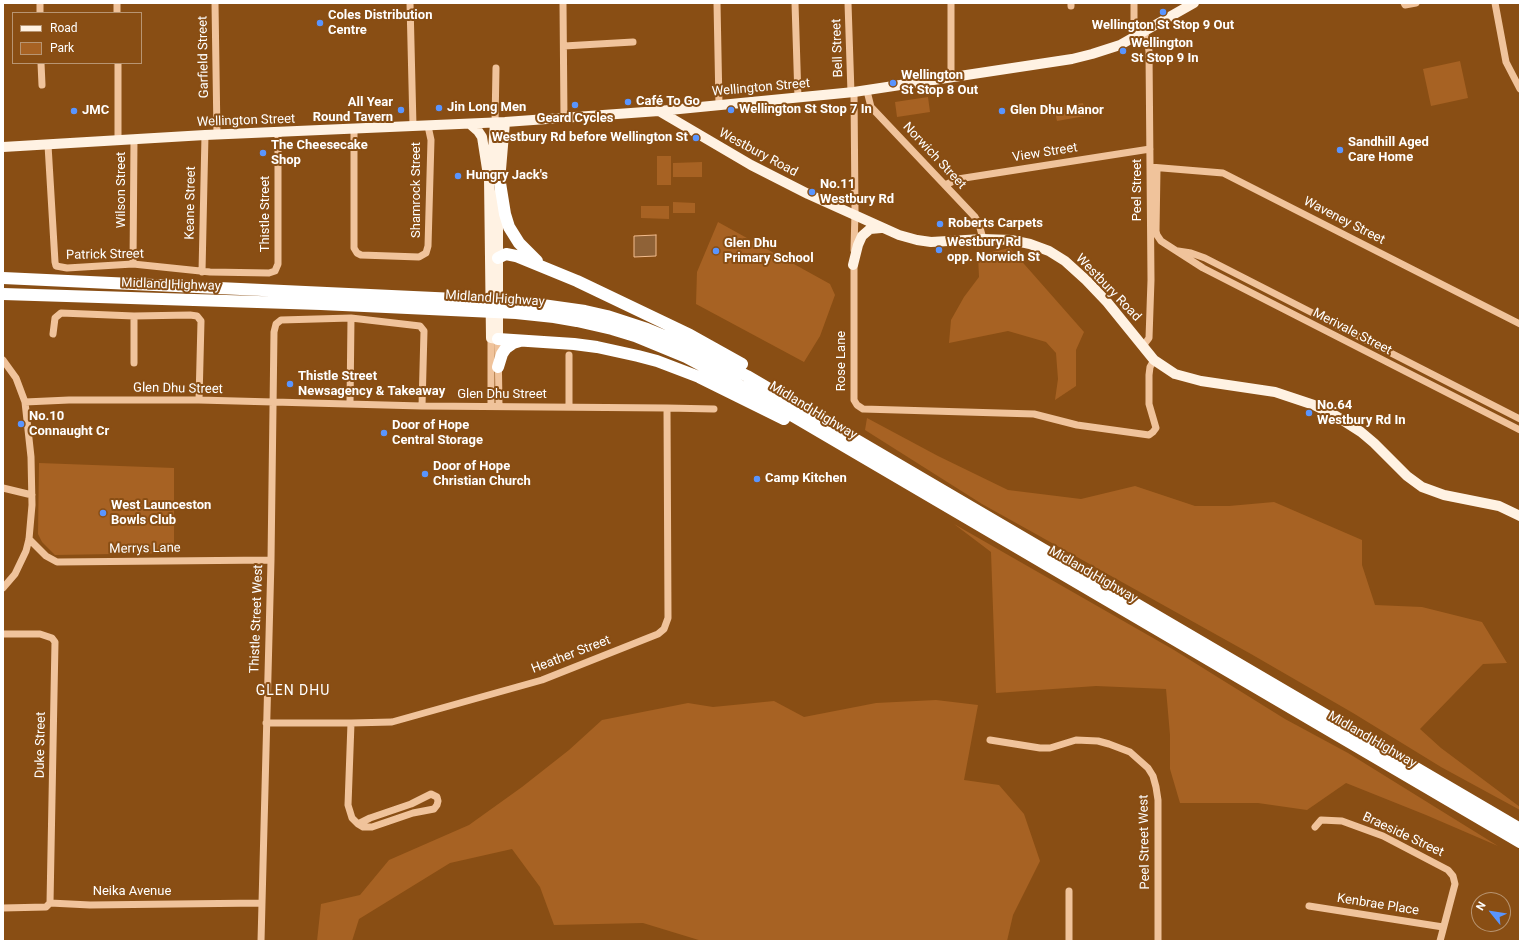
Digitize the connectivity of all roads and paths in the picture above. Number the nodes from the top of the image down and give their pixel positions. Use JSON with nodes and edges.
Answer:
{"nodes":[{"id":1,"x":215,"y":3,"type":"edge"},
{"id":2,"x":410,"y":3,"type":"edge"},
{"id":3,"x":563,"y":3,"type":"edge"},
{"id":4,"x":717,"y":3,"type":"edge"},
{"id":5,"x":795,"y":3,"type":"edge"},
{"id":6,"x":848,"y":3,"type":"edge"},
{"id":7,"x":946,"y":3,"type":"edge"},
{"id":8,"x":951,"y":3,"type":"edge"},
{"id":9,"x":1134,"y":3,"type":"edge"},
{"id":10,"x":1194,"y":3,"type":"edge"},
{"id":11,"x":1404,"y":3,"type":"edge"},
{"id":12,"x":1416,"y":3,"type":"edge"},
{"id":13,"x":1495,"y":3,"type":"edge"},
{"id":14,"x":1141,"y":33,"type":"junction"},
{"id":15,"x":633,"y":42,"type":"dead end"},
{"id":16,"x":564,"y":46,"type":"junction"},
{"id":17,"x":41,"y":64,"type":"edge"},
{"id":18,"x":118,"y":64,"type":"edge"},
{"id":19,"x":496,"y":68,"type":"dead end"},
{"id":20,"x":951,"y":77,"type":"junction"},
{"id":21,"x":42,"y":85,"type":"dead end"},
{"id":22,"x":1520,"y":89,"type":"edge"},
{"id":23,"x":867,"y":91,"type":"junction"},
{"id":24,"x":853,"y":92,"type":"junction"},
{"id":25,"x":798,"y":98,"type":"junction"},
{"id":26,"x":719,"y":105,"type":"junction"},
{"id":27,"x":659,"y":111,"type":"junction"},
{"id":28,"x":564,"y":118,"type":"junction"},
{"id":29,"x":500,"y":123,"type":"junction"},
{"id":30,"x":470,"y":124,"type":"junction"},
{"id":31,"x":413,"y":126,"type":"junction"},
{"id":32,"x":428,"y":126,"type":"junction"},
{"id":33,"x":354,"y":128,"type":"junction"},
{"id":34,"x":278,"y":133,"type":"junction"},
{"id":35,"x":204,"y":135,"type":"junction"},
{"id":36,"x":217,"y":135,"type":"junction"},
{"id":37,"x":134,"y":140,"type":"junction"},
{"id":38,"x":118,"y":141,"type":"junction"},
{"id":39,"x":48,"y":145,"type":"junction"},
{"id":40,"x":3,"y":147,"type":"edge"},
{"id":41,"x":1150,"y":149,"type":"junction"},
{"id":42,"x":1153,"y":168,"type":"junction"},
{"id":43,"x":492,"y":182,"type":"junction"},
{"id":44,"x":945,"y":185,"type":"junction"},
{"id":45,"x":855,"y":216,"type":"junction"},
{"id":46,"x":881,"y":228,"type":"junction"},
{"id":47,"x":983,"y":239,"type":"junction"},
{"id":48,"x":1176,"y":250,"type":"junction"},
{"id":49,"x":498,"y":258,"type":"junction"},
{"id":50,"x":133,"y":264,"type":"junction"},
{"id":51,"x":853,"y":265,"type":"junction"},
{"id":52,"x":275,"y":271,"type":"joint"},
{"id":53,"x":202,"y":272,"type":"junction"},
{"id":54,"x":555,"y":272,"type":"junction"},
{"id":55,"x":494,"y":276,"type":"junction"},
{"id":56,"x":3,"y":278,"type":"edge"},
{"id":57,"x":3,"y":294,"type":"edge"},
{"id":58,"x":134,"y":316,"type":"junction"},
{"id":59,"x":351,"y":318,"type":"junction"},
{"id":60,"x":1520,"y":324,"type":"edge"},
{"id":61,"x":494,"y":333,"type":"junction"},
{"id":62,"x":54,"y":334,"type":"dead end"},
{"id":63,"x":523,"y":340,"type":"junction"},
{"id":64,"x":1144,"y":346,"type":"junction"},
{"id":65,"x":569,"y":355,"type":"dead end"},
{"id":66,"x":3,"y":360,"type":"edge"},
{"id":67,"x":1154,"y":360,"type":"junction"},
{"id":68,"x":134,"y":363,"type":"dead end"},
{"id":69,"x":498,"y":367,"type":"junction"},
{"id":70,"x":199,"y":400,"type":"junction"},
{"id":71,"x":25,"y":402,"type":"junction"},
{"id":72,"x":273,"y":402,"type":"junction"},
{"id":73,"x":350,"y":404,"type":"junction"},
{"id":74,"x":422,"y":406,"type":"junction"},
{"id":75,"x":495,"y":406,"type":"junction"},
{"id":76,"x":569,"y":407,"type":"junction"},
{"id":77,"x":667,"y":408,"type":"junction"},
{"id":78,"x":714,"y":409,"type":"dead end"},
{"id":79,"x":1520,"y":419,"type":"edge"},
{"id":80,"x":1520,"y":430,"type":"edge"},
{"id":81,"x":879,"y":467,"type":"junction"},
{"id":82,"x":913,"y":473,"type":"junction"},
{"id":83,"x":3,"y":488,"type":"edge"},
{"id":84,"x":32,"y":495,"type":"junction"},
{"id":85,"x":1520,"y":516,"type":"edge"},
{"id":86,"x":29,"y":539,"type":"junction"},
{"id":87,"x":271,"y":560,"type":"junction"},
{"id":88,"x":3,"y":588,"type":"edge"},
{"id":89,"x":3,"y":634,"type":"edge"},
{"id":90,"x":266,"y":723,"type":"junction"},
{"id":91,"x":351,"y":724,"type":"junction"},
{"id":92,"x":990,"y":740,"type":"dead end"},
{"id":93,"x":358,"y":824,"type":"junction"},
{"id":94,"x":1315,"y":826,"type":"dead end"},
{"id":95,"x":1520,"y":830,"type":"edge"},
{"id":96,"x":1520,"y":842,"type":"edge"},
{"id":97,"x":1068,"y":891,"type":"dead end"},
{"id":98,"x":50,"y":903,"type":"junction"},
{"id":99,"x":262,"y":903,"type":"junction"},
{"id":100,"x":1309,"y":906,"type":"dead end"},
{"id":101,"x":3,"y":908,"type":"edge"},
{"id":102,"x":1443,"y":927,"type":"junction"},
{"id":103,"x":261,"y":941,"type":"edge"},
{"id":104,"x":1069,"y":941,"type":"edge"},
{"id":105,"x":1158,"y":941,"type":"edge"},
{"id":106,"x":1440,"y":941,"type":"edge"}],
"edges":[{"from":1,"to":36,"type":"street","name":"Garfield Street"},
{"from":2,"to":31,"type":"street"},
{"from":3,"to":16,"type":"street"},
{"from":4,"to":26,"type":"street"},
{"from":5,"to":25,"type":"street"},
{"from":6,"to":24,"type":"street","name":"Bell Street"},
{"from":7,"to":8,"type":"street"},
{"from":8,"to":20,"type":"street"},
{"from":9,"to":14,"type":"street","name":"Peel Street"},
{"from":10,"to":14,"type":"main road","name":"Wellington Street"},
{"from":11,"to":12,"type":"street"},
{"from":13,"to":22,"type":"street"},
{"from":14,"to":20,"type":"main road","name":"Wellington Street"},
{"from":14,"to":41,"type":"street","name":"Peel Street"},
{"from":15,"to":16,"type":"street"},
{"from":16,"to":28,"type":"street"},
{"from":17,"to":21,"type":"street"},
{"from":18,"to":38,"type":"street"},
{"from":19,"to":29,"type":"street"},
{"from":20,"to":23,"type":"main road","name":"Wellington Street"},
{"from":23,"to":24,"type":"main road","name":"Wellington Street"},
{"from":23,"to":44,"type":"street","name":"Norwich Street"},
{"from":24,"to":25,"type":"main road","name":"Wellington Street"},
{"from":24,"to":45,"type":"street","name":"Rose Lane"},
{"from":25,"to":26,"type":"main road","name":"Wellington Street"},
{"from":26,"to":27,"type":"main road","name":"Wellington Street"},
{"from":27,"to":28,"type":"main road","name":"Wellington Street"},
{"from":27,"to":45,"type":"main road","name":"Westbury Road"},
{"from":28,"to":29,"type":"main road","name":"Wellington Street"},
{"from":29,"to":30,"type":"main road","name":"Wellington Street"},
{"from":29,"to":43,"type":"main road"},
{"from":30,"to":32,"type":"main road","name":"Wellington Street"},
{"from":30,"to":43,"type":"main road"},
{"from":31,"to":32,"type":"main road","name":"Wellington Street"},
{"from":31,"to":33,"type":"main road","name":"Wellington Street"},
{"from":32,"to":33,"type":"street","name":"Shamrock Street"},
{"from":33,"to":34,"type":"main road","name":"Wellington Street"},
{"from":34,"to":36,"type":"main road","name":"Wellington Street"},
{"from":34,"to":52,"type":"street","name":"Thistle Street"},
{"from":35,"to":36,"type":"main road","name":"Wellington Street"},
{"from":35,"to":37,"type":"main road","name":"Wellington Street"},
{"from":35,"to":53,"type":"street","name":"Keane Street"},
{"from":37,"to":38,"type":"main road","name":"Wellington Street"},
{"from":37,"to":50,"type":"street","name":"Wilson Street"},
{"from":38,"to":39,"type":"main road","name":"Wellington Street"},
{"from":39,"to":40,"type":"main road","name":"Wellington Street"},
{"from":39,"to":50,"type":"street","name":"Patrick Street"},
{"from":41,"to":42,"type":"street","name":"Peel Street"},
{"from":41,"to":44,"type":"street","name":"View Street"},
{"from":42,"to":48,"type":"street","name":"Merivale Street"},
{"from":42,"to":60,"type":"street","name":"Waveney Street"},
{"from":42,"to":64,"type":"street","name":"Peel Street"},
{"from":43,"to":49,"type":"main road"},
{"from":43,"to":54,"type":"highway"},
{"from":43,"to":55,"type":"main road"},
{"from":44,"to":47,"type":"street","name":"Norwich Street"},
{"from":45,"to":46,"type":"main road","name":"Westbury Road"},
{"from":45,"to":51,"type":"street","name":"Rose Lane"},
{"from":46,"to":47,"type":"main road","name":"Westbury Road"},
{"from":46,"to":51,"type":"main road"},
{"from":47,"to":64,"type":"main road","name":"Westbury Road"},
{"from":48,"to":79,"type":"street","name":"Merivale Street"},
{"from":48,"to":80,"type":"street","name":"Merivale Street"},
{"from":49,"to":54,"type":"highway"},
{"from":49,"to":55,"type":"main road"},
{"from":50,"to":53,"type":"street","name":"Patrick Street"},
{"from":51,"to":67,"type":"street","name":"Rose Lane"},
{"from":52,"to":53,"type":"street","name":"Patrick Street"},
{"from":54,"to":82,"type":"highway"},
{"from":55,"to":61,"type":"main road"},
{"from":55,"to":61,"type":"main road"},
{"from":56,"to":82,"type":"highway","name":"Midland Highway"},
{"from":57,"to":81,"type":"highway","name":"Midland Highway"},
{"from":58,"to":62,"type":"street"},
{"from":58,"to":68,"type":"street"},
{"from":58,"to":70,"type":"street"},
{"from":59,"to":72,"type":"street","name":"Thistle Street West"},
{"from":59,"to":73,"type":"street"},
{"from":59,"to":74,"type":"street"},
{"from":61,"to":63,"type":"highway"},
{"from":61,"to":69,"type":"street"},
{"from":61,"to":75,"type":"street"},
{"from":63,"to":69,"type":"highway"},
{"from":63,"to":81,"type":"highway"},
{"from":64,"to":67,"type":"main road","name":"Westbury Road"},
{"from":65,"to":76,"type":"street"},
{"from":66,"to":71,"type":"street"},
{"from":67,"to":85,"type":"main road","name":"Westbury Road"},
{"from":69,"to":75,"type":"street"},
{"from":70,"to":71,"type":"street","name":"Glen Dhu Street"},
{"from":70,"to":72,"type":"street","name":"Glen Dhu Street"},
{"from":71,"to":84,"type":"street"},
{"from":72,"to":73,"type":"street","name":"Glen Dhu Street"},
{"from":72,"to":87,"type":"street","name":"Thistle Street West"},
{"from":73,"to":74,"type":"street","name":"Glen Dhu Street"},
{"from":74,"to":75,"type":"street","name":"Glen Dhu Street"},
{"from":75,"to":76,"type":"street","name":"Glen Dhu Street"},
{"from":76,"to":77,"type":"street","name":"Glen Dhu Street"},
{"from":77,"to":78,"type":"street","name":"Glen Dhu Street"},
{"from":77,"to":91,"type":"street","name":"Heather Street"},
{"from":81,"to":96,"type":"highway","name":"Midland Highway"},
{"from":82,"to":95,"type":"highway","name":"Midland Highway"},
{"from":83,"to":84,"type":"street"},
{"from":84,"to":86,"type":"street"},
{"from":86,"to":87,"type":"street","name":"Merrys Lane"},
{"from":86,"to":88,"type":"street"},
{"from":87,"to":90,"type":"street","name":"Thistle Street West"},
{"from":89,"to":98,"type":"street","name":"Duke Street"},
{"from":90,"to":91,"type":"street","name":"Heather Street"},
{"from":90,"to":99,"type":"street","name":"Thistle Street West"},
{"from":91,"to":93,"type":"street"},
{"from":92,"to":105,"type":"street","name":"Peel Street West"},
{"from":93,"to":93,"type":"street"},
{"from":94,"to":102,"type":"street","name":"Braeside Street"},
{"from":97,"to":104,"type":"street"},
{"from":98,"to":99,"type":"street","name":"Neika Avenue"},
{"from":98,"to":101,"type":"street","name":"Neika Avenue"},
{"from":99,"to":103,"type":"street","name":"Thistle Street West"},
{"from":100,"to":102,"type":"street","name":"Kenbrae Place"},
{"from":102,"to":106,"type":"street","name":"Braeside Street"}]}
